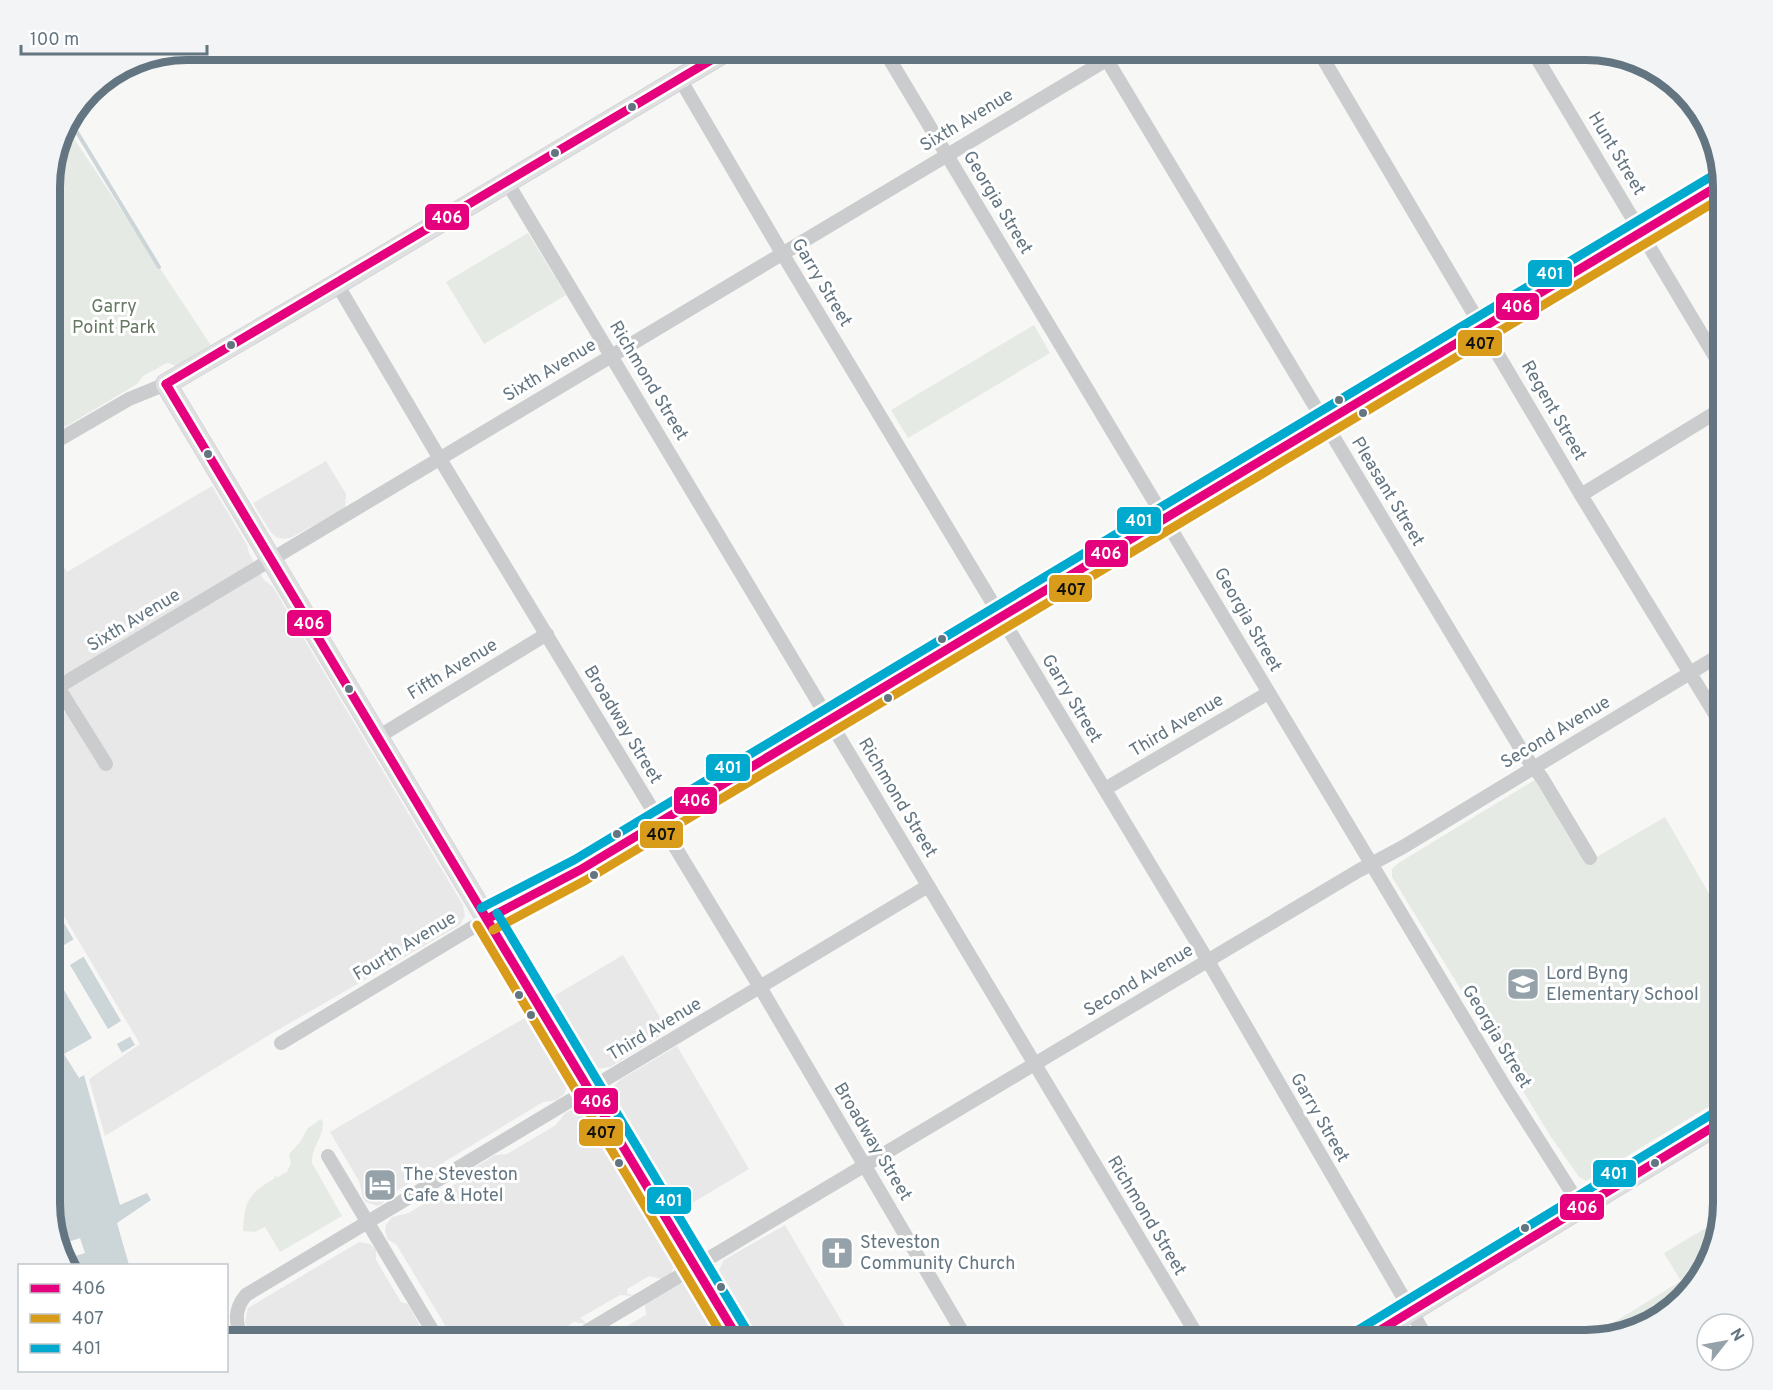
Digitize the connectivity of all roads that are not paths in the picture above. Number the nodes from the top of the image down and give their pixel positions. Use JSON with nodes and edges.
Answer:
{"nodes":[{"id":1,"x":711,"y":60,"type":"edge"},
{"id":2,"x":890,"y":60,"type":"edge"},
{"id":3,"x":1095,"y":60,"type":"edge"},
{"id":4,"x":1108,"y":60,"type":"edge"},
{"id":5,"x":1324,"y":60,"type":"edge"},
{"id":6,"x":1538,"y":60,"type":"edge"},
{"id":7,"x":680,"y":79,"type":"junction"},
{"id":8,"x":948,"y":154,"type":"junction"},
{"id":9,"x":507,"y":182,"type":"junction"},
{"id":10,"x":1713,"y":189,"type":"edge"},
{"id":11,"x":1641,"y":231,"type":"junction"},
{"id":12,"x":782,"y":253,"type":"junction"},
{"id":13,"x":337,"y":284,"type":"junction"},
{"id":14,"x":1483,"y":328,"type":"junction"},
{"id":15,"x":1713,"y":352,"type":"edge"},
{"id":16,"x":612,"y":356,"type":"junction"},
{"id":17,"x":166,"y":384,"type":"junction"},
{"id":18,"x":1713,"y":415,"type":"edge"},
{"id":19,"x":1324,"y":423,"type":"junction"},
{"id":20,"x":60,"y":439,"type":"edge"},
{"id":21,"x":440,"y":459,"type":"junction"},
{"id":22,"x":1581,"y":495,"type":"junction"},
{"id":23,"x":1166,"y":519,"type":"junction"},
{"id":24,"x":271,"y":560,"type":"junction"},
{"id":25,"x":1001,"y":617,"type":"junction"},
{"id":26,"x":547,"y":634,"type":"junction"},
{"id":27,"x":1713,"y":659,"type":"edge"},
{"id":28,"x":1691,"y":672,"type":"junction"},
{"id":29,"x":60,"y":681,"type":"edge"},
{"id":30,"x":60,"y":693,"type":"edge"},
{"id":31,"x":1268,"y":693,"type":"junction"},
{"id":32,"x":1713,"y":709,"type":"edge"},
{"id":33,"x":830,"y":719,"type":"junction"},
{"id":34,"x":378,"y":736,"type":"junction"},
{"id":35,"x":106,"y":764,"type":"dead end"},
{"id":36,"x":1534,"y":767,"type":"junction"},
{"id":37,"x":1105,"y":789,"type":"junction"},
{"id":38,"x":659,"y":822,"type":"junction"},
{"id":39,"x":1590,"y":858,"type":"dead end"},
{"id":40,"x":1372,"y":864,"type":"junction"},
{"id":41,"x":928,"y":886,"type":"junction"},
{"id":42,"x":487,"y":920,"type":"junction"},
{"id":43,"x":1208,"y":962,"type":"junction"},
{"id":44,"x":760,"y":987,"type":"junction"},
{"id":45,"x":281,"y":1043,"type":"dead end"},
{"id":46,"x":1035,"y":1064,"type":"junction"},
{"id":47,"x":590,"y":1091,"type":"junction"},
{"id":48,"x":1713,"y":1127,"type":"edge"},
{"id":49,"x":328,"y":1156,"type":"dead end"},
{"id":50,"x":865,"y":1166,"type":"junction"},
{"id":51,"x":1581,"y":1207,"type":"junction"},
{"id":52,"x":368,"y":1223,"type":"junction"},
{"id":53,"x":695,"y":1267,"type":"junction"},
{"id":54,"x":1411,"y":1312,"type":"junction"},
{"id":55,"x":239,"y":1330,"type":"edge"},
{"id":56,"x":431,"y":1330,"type":"edge"},
{"id":57,"x":590,"y":1330,"type":"edge"},
{"id":58,"x":732,"y":1330,"type":"edge"},
{"id":59,"x":962,"y":1330,"type":"edge"},
{"id":60,"x":1193,"y":1330,"type":"edge"},
{"id":61,"x":1382,"y":1330,"type":"edge"},
{"id":62,"x":1422,"y":1330,"type":"edge"}],
"edges":[{"from":1,"to":7,"type":"street"},
{"from":2,"to":8,"type":"street","name":"Georgia Street"},
{"from":3,"to":8,"type":"street","name":"Sixth Avenue"},
{"from":4,"to":19,"type":"street","name":"Pleasant Street"},
{"from":5,"to":14,"type":"street","name":"Regent Street"},
{"from":6,"to":11,"type":"street","name":"Hunt Street"},
{"from":7,"to":9,"type":"street"},
{"from":7,"to":12,"type":"street","name":"Garry Street"},
{"from":8,"to":12,"type":"street","name":"Sixth Avenue"},
{"from":8,"to":23,"type":"street","name":"Georgia Street"},
{"from":9,"to":13,"type":"street"},
{"from":9,"to":16,"type":"street","name":"Richmond Street"},
{"from":10,"to":11,"type":"street","name":"Fourth Avenue"},
{"from":11,"to":14,"type":"street","name":"Fourth Avenue"},
{"from":11,"to":15,"type":"street","name":"Hunt Street"},
{"from":12,"to":16,"type":"street","name":"Sixth Avenue"},
{"from":12,"to":25,"type":"street","name":"Garry Street"},
{"from":13,"to":17,"type":"street"},
{"from":13,"to":21,"type":"street","name":"Broadway Street"},
{"from":14,"to":19,"type":"street","name":"Fourth Avenue"},
{"from":14,"to":22,"type":"street","name":"Regent Street"},
{"from":16,"to":21,"type":"street","name":"Sixth Avenue"},
{"from":16,"to":33,"type":"street","name":"Richmond Street"},
{"from":17,"to":20,"type":"street"},
{"from":17,"to":24,"type":"street"},
{"from":18,"to":22,"type":"street"},
{"from":19,"to":23,"type":"street","name":"Fourth Avenue"},
{"from":19,"to":36,"type":"street","name":"Pleasant Street"},
{"from":21,"to":24,"type":"street","name":"Sixth Avenue"},
{"from":21,"to":26,"type":"street","name":"Broadway Street"},
{"from":22,"to":28,"type":"street","name":"Regent Street"},
{"from":23,"to":25,"type":"street","name":"Fourth Avenue"},
{"from":23,"to":31,"type":"street","name":"Georgia Street"},
{"from":24,"to":29,"type":"street","name":"Sixth Avenue"},
{"from":24,"to":34,"type":"street"},
{"from":25,"to":33,"type":"street","name":"Fourth Avenue"},
{"from":25,"to":37,"type":"street","name":"Garry Street"},
{"from":26,"to":34,"type":"street","name":"Fifth Avenue"},
{"from":26,"to":38,"type":"street","name":"Broadway Street"},
{"from":27,"to":28,"type":"street","name":"Second Avenue"},
{"from":28,"to":32,"type":"street","name":"Regent Street"},
{"from":28,"to":36,"type":"street","name":"Second Avenue"},
{"from":30,"to":35,"type":"street"},
{"from":31,"to":37,"type":"street","name":"Third Avenue"},
{"from":31,"to":40,"type":"street","name":"Georgia Street"},
{"from":33,"to":38,"type":"street","name":"Fourth Avenue"},
{"from":33,"to":41,"type":"street","name":"Richmond Street"},
{"from":34,"to":42,"type":"street"},
{"from":36,"to":39,"type":"street","name":"Pleasant Street"},
{"from":36,"to":40,"type":"street","name":"Second Avenue"},
{"from":37,"to":43,"type":"street","name":"Garry Street"},
{"from":38,"to":42,"type":"street","name":"Fourth Avenue"},
{"from":38,"to":44,"type":"street","name":"Broadway Street"},
{"from":40,"to":43,"type":"street","name":"Second Avenue"},
{"from":40,"to":51,"type":"street","name":"Georgia Street"},
{"from":41,"to":44,"type":"street","name":"Third Avenue"},
{"from":41,"to":46,"type":"street","name":"Richmond Street"},
{"from":42,"to":45,"type":"street","name":"Fourth Avenue"},
{"from":42,"to":47,"type":"street"},
{"from":43,"to":46,"type":"street","name":"Second Avenue"},
{"from":43,"to":54,"type":"street","name":"Garry Street"},
{"from":44,"to":47,"type":"street","name":"Third Avenue"},
{"from":44,"to":50,"type":"street","name":"Broadway Street"},
{"from":46,"to":50,"type":"street","name":"Second Avenue"},
{"from":46,"to":60,"type":"street","name":"Richmond Street"},
{"from":47,"to":52,"type":"street","name":"Third Avenue"},
{"from":47,"to":53,"type":"street"},
{"from":48,"to":51,"type":"street"},
{"from":49,"to":52,"type":"street"},
{"from":50,"to":53,"type":"street","name":"Second Avenue"},
{"from":50,"to":59,"type":"street","name":"Broadway Street"},
{"from":51,"to":54,"type":"street"},
{"from":52,"to":55,"type":"street","name":"Third Avenue"},
{"from":52,"to":56,"type":"street"},
{"from":53,"to":57,"type":"street","name":"Second Avenue"},
{"from":53,"to":58,"type":"street"},
{"from":54,"to":61,"type":"street"},
{"from":54,"to":62,"type":"street","name":"Garry Street"}]}
